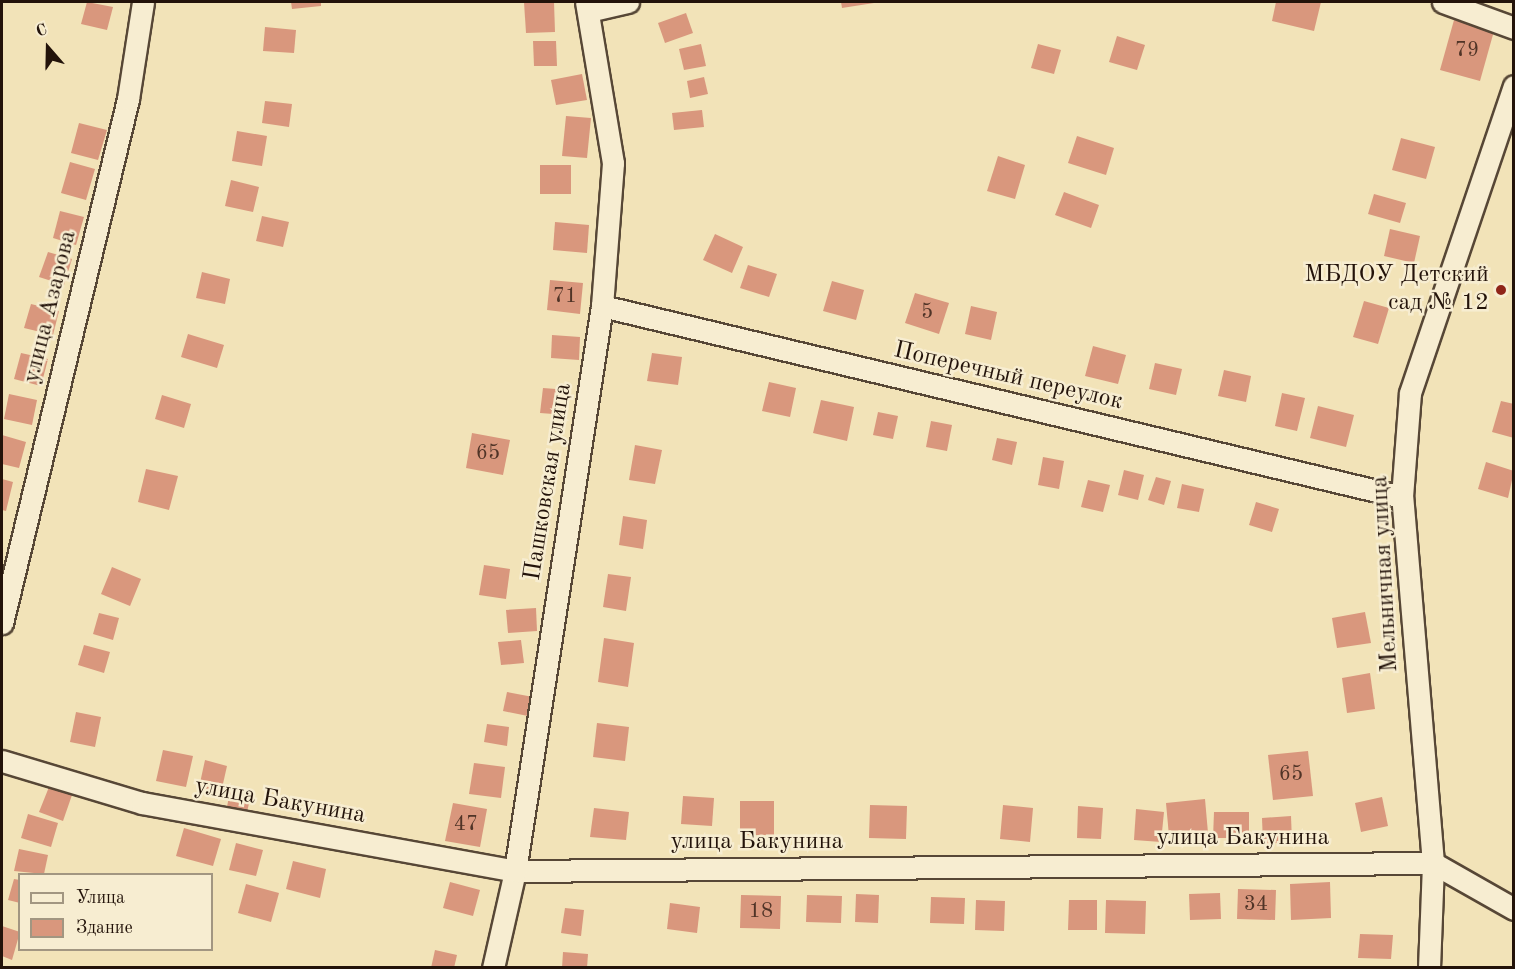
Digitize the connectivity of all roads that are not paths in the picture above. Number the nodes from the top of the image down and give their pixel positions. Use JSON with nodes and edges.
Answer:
{"nodes":[{"id":1,"x":143,"y":2,"type":"edge"},
{"id":2,"x":628,"y":2,"type":"edge"},
{"id":3,"x":1443,"y":2,"type":"edge"},
{"id":4,"x":587,"y":6,"type":"edge"},
{"id":5,"x":1514,"y":28,"type":"edge"},
{"id":6,"x":1512,"y":96,"type":"edge"},
{"id":7,"x":602,"y":306,"type":"junction"},
{"id":8,"x":1402,"y":497,"type":"junction"},
{"id":9,"x":2,"y":623,"type":"edge"},
{"id":10,"x":2,"y":761,"type":"edge"},
{"id":11,"x":1433,"y":863,"type":"junction"},
{"id":12,"x":515,"y":871,"type":"junction"},
{"id":13,"x":1514,"y":909,"type":"edge"},
{"id":14,"x":493,"y":968,"type":"edge"},
{"id":15,"x":1429,"y":968,"type":"edge"}],
"edges":[{"from":1,"to":9,"type":"street","name":"улица Азарова"},
{"from":2,"to":4,"type":"street"},
{"from":3,"to":5,"type":"street"},
{"from":4,"to":7,"type":"street","name":"Пашковская улица"},
{"from":6,"to":8,"type":"street","name":"Мельничная улица"},
{"from":7,"to":8,"type":"street","name":"Поперечный переулок"},
{"from":7,"to":12,"type":"street","name":"Пашковская улица"},
{"from":8,"to":11,"type":"street","name":"Мельничная улица"},
{"from":10,"to":12,"type":"street","name":"улица Бакунина"},
{"from":11,"to":12,"type":"street","name":"улица Бакунина"},
{"from":11,"to":13,"type":"street"},
{"from":11,"to":15,"type":"street","name":"Мельничная улица"},
{"from":12,"to":14,"type":"street","name":"Пашковская улица"}]}
